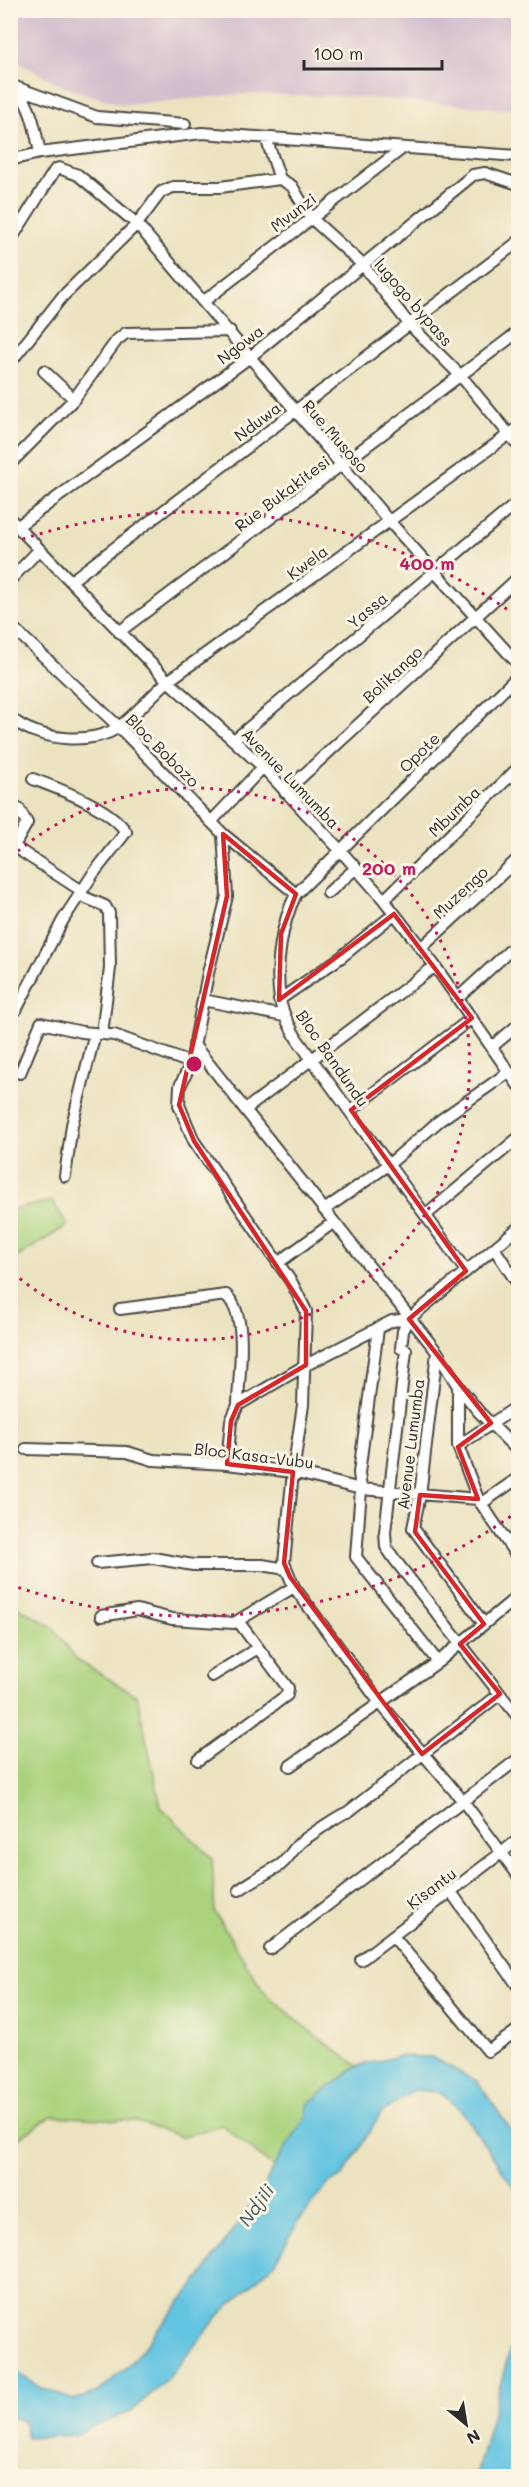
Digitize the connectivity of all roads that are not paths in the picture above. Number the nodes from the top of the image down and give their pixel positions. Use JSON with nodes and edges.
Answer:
{"nodes":[{"id":1,"x":13,"y":87,"type":"edge"},
{"id":2,"x":185,"y":124,"type":"dead end"},
{"id":3,"x":266,"y":138,"type":"junction"},
{"id":4,"x":403,"y":148,"type":"junction"},
{"id":5,"x":40,"y":153,"type":"junction"},
{"id":6,"x":519,"y":156,"type":"edge"},
{"id":7,"x":10,"y":160,"type":"edge"},
{"id":8,"x":283,"y":180,"type":"junction"},
{"id":9,"x":519,"y":184,"type":"edge"},
{"id":10,"x":310,"y":217,"type":"junction"},
{"id":11,"x":136,"y":224,"type":"junction"},
{"id":12,"x":10,"y":241,"type":"edge"},
{"id":13,"x":519,"y":242,"type":"edge"},
{"id":14,"x":363,"y":266,"type":"junction"},
{"id":15,"x":203,"y":302,"type":"junction"},
{"id":16,"x":409,"y":324,"type":"junction"},
{"id":17,"x":230,"y":331,"type":"junction"},
{"id":18,"x":519,"y":332,"type":"edge"},
{"id":19,"x":250,"y":357,"type":"junction"},
{"id":20,"x":10,"y":363,"type":"edge"},
{"id":21,"x":44,"y":371,"type":"dead end"},
{"id":22,"x":461,"y":376,"type":"junction"},
{"id":23,"x":74,"y":399,"type":"junction"},
{"id":24,"x":294,"y":411,"type":"junction"},
{"id":25,"x":514,"y":431,"type":"edge"},
{"id":26,"x":519,"y":444,"type":"edge"},
{"id":27,"x":10,"y":464,"type":"edge"},
{"id":28,"x":342,"y":466,"type":"junction"},
{"id":29,"x":519,"y":502,"type":"edge"},
{"id":30,"x":389,"y":521,"type":"junction"},
{"id":31,"x":14,"y":522,"type":"edge"},
{"id":32,"x":39,"y":550,"type":"junction"},
{"id":33,"x":435,"y":572,"type":"junction"},
{"id":34,"x":519,"y":578,"type":"edge"},
{"id":35,"x":10,"y":580,"type":"edge"},
{"id":36,"x":72,"y":580,"type":"junction"},
{"id":37,"x":477,"y":617,"type":"junction"},
{"id":38,"x":10,"y":626,"type":"edge"},
{"id":39,"x":119,"y":632,"type":"junction"},
{"id":40,"x":519,"y":664,"type":"edge"},
{"id":41,"x":519,"y":676,"type":"edge"},
{"id":42,"x":168,"y":681,"type":"junction"},
{"id":43,"x":10,"y":717,"type":"edge"},
{"id":44,"x":119,"y":727,"type":"junction"},
{"id":45,"x":234,"y":740,"type":"junction"},
{"id":46,"x":263,"y":767,"type":"junction"},
{"id":47,"x":519,"y":768,"type":"edge"},
{"id":48,"x":33,"y":779,"type":"dead end"},
{"id":49,"x":285,"y":792,"type":"junction"},
{"id":50,"x":10,"y":806,"type":"edge"},
{"id":51,"x":211,"y":822,"type":"junction"},
{"id":52,"x":223,"y":834,"type":"junction"},
{"id":53,"x":12,"y":845,"type":"edge"},
{"id":54,"x":340,"y":850,"type":"junction"},
{"id":55,"x":519,"y":859,"type":"edge"},
{"id":56,"x":356,"y":868,"type":"junction"},
{"id":57,"x":81,"y":893,"type":"junction"},
{"id":58,"x":328,"y":893,"type":"dead end"},
{"id":59,"x":296,"y":894,"type":"junction"},
{"id":60,"x":384,"y":900,"type":"junction"},
{"id":61,"x":394,"y":914,"type":"junction"},
{"id":62,"x":519,"y":943,"type":"edge"},
{"id":63,"x":422,"y":948,"type":"junction"},
{"id":64,"x":435,"y":966,"type":"junction"},
{"id":65,"x":458,"y":998,"type":"junction"},
{"id":66,"x":202,"y":1000,"type":"junction"},
{"id":67,"x":279,"y":1000,"type":"junction"},
{"id":68,"x":16,"y":1010,"type":"dead end"},
{"id":69,"x":284,"y":1016,"type":"junction"},
{"id":70,"x":472,"y":1018,"type":"junction"},
{"id":71,"x":519,"y":1025,"type":"edge"},
{"id":72,"x":99,"y":1033,"type":"junction"},
{"id":73,"x":194,"y":1044,"type":"junction"},
{"id":74,"x":494,"y":1046,"type":"junction"},
{"id":75,"x":312,"y":1060,"type":"junction"},
{"id":76,"x":191,"y":1063,"type":"junction"},
{"id":77,"x":509,"y":1072,"type":"junction"},
{"id":78,"x":20,"y":1073,"type":"dead end"},
{"id":79,"x":519,"y":1085,"type":"edge"},
{"id":80,"x":246,"y":1109,"type":"junction"},
{"id":81,"x":351,"y":1110,"type":"junction"},
{"id":82,"x":519,"y":1138,"type":"edge"},
{"id":83,"x":387,"y":1166,"type":"junction"},
{"id":84,"x":65,"y":1176,"type":"dead end"},
{"id":85,"x":324,"y":1210,"type":"junction"},
{"id":86,"x":426,"y":1215,"type":"junction"},
{"id":87,"x":334,"y":1222,"type":"junction"},
{"id":88,"x":519,"y":1228,"type":"edge"},
{"id":89,"x":494,"y":1248,"type":"junction"},
{"id":90,"x":278,"y":1263,"type":"junction"},
{"id":91,"x":466,"y":1271,"type":"junction"},
{"id":92,"x":519,"y":1284,"type":"edge"},
{"id":93,"x":120,"y":1309,"type":"dead end"},
{"id":94,"x":409,"y":1319,"type":"junction"},
{"id":95,"x":378,"y":1329,"type":"junction"},
{"id":96,"x":437,"y":1352,"type":"junction"},
{"id":97,"x":306,"y":1365,"type":"junction"},
{"id":98,"x":458,"y":1386,"type":"junction"},
{"id":99,"x":238,"y":1405,"type":"junction"},
{"id":100,"x":519,"y":1406,"type":"edge"},
{"id":101,"x":491,"y":1424,"type":"junction"},
{"id":102,"x":458,"y":1446,"type":"junction"},
{"id":103,"x":26,"y":1449,"type":"dead end"},
{"id":104,"x":519,"y":1451,"type":"edge"},
{"id":105,"x":228,"y":1464,"type":"junction"},
{"id":106,"x":293,"y":1472,"type":"junction"},
{"id":107,"x":519,"y":1478,"type":"edge"},
{"id":108,"x":361,"y":1489,"type":"junction"},
{"id":109,"x":390,"y":1492,"type":"junction"},
{"id":110,"x":420,"y":1495,"type":"junction"},
{"id":111,"x":479,"y":1502,"type":"junction"},
{"id":112,"x":519,"y":1558,"type":"edge"},
{"id":113,"x":97,"y":1563,"type":"dead end"},
{"id":114,"x":286,"y":1569,"type":"junction"},
{"id":115,"x":294,"y":1587,"type":"junction"},
{"id":116,"x":519,"y":1596,"type":"edge"},
{"id":117,"x":101,"y":1616,"type":"dead end"},
{"id":118,"x":238,"y":1622,"type":"junction"},
{"id":119,"x":484,"y":1624,"type":"junction"},
{"id":120,"x":460,"y":1644,"type":"junction"},
{"id":121,"x":258,"y":1648,"type":"junction"},
{"id":122,"x":438,"y":1662,"type":"junction"},
{"id":123,"x":212,"y":1676,"type":"dead end"},
{"id":124,"x":500,"y":1694,"type":"junction"},
{"id":125,"x":380,"y":1703,"type":"junction"},
{"id":126,"x":519,"y":1717,"type":"edge"},
{"id":127,"x":422,"y":1754,"type":"junction"},
{"id":128,"x":519,"y":1759,"type":"edge"},
{"id":129,"x":198,"y":1760,"type":"dead end"},
{"id":130,"x":290,"y":1766,"type":"dead end"},
{"id":131,"x":463,"y":1802,"type":"junction"},
{"id":132,"x":519,"y":1840,"type":"edge"},
{"id":133,"x":501,"y":1854,"type":"junction"},
{"id":134,"x":519,"y":1875,"type":"edge"},
{"id":135,"x":239,"y":1890,"type":"dead end"},
{"id":136,"x":451,"y":1892,"type":"junction"},
{"id":137,"x":393,"y":1936,"type":"junction"},
{"id":138,"x":270,"y":1949,"type":"dead end"},
{"id":139,"x":361,"y":1960,"type":"dead end"},
{"id":140,"x":519,"y":1986,"type":"edge"},
{"id":141,"x":519,"y":2030,"type":"edge"}],
"edges":[{"from":1,"to":2,"type":"street"},
{"from":1,"to":5,"type":"street"},
{"from":3,"to":4,"type":"street"},
{"from":3,"to":5,"type":"street"},
{"from":3,"to":8,"type":"street","name":"lugogo bypass"},
{"from":4,"to":6,"type":"street"},
{"from":4,"to":10,"type":"street","name":"Mvunzi"},
{"from":5,"to":7,"type":"street"},
{"from":8,"to":10,"type":"street","name":"lugogo bypass"},
{"from":8,"to":11,"type":"street"},
{"from":9,"to":14,"type":"street","name":"Ngowa"},
{"from":10,"to":14,"type":"street","name":"lugogo bypass"},
{"from":10,"to":15,"type":"street","name":"Mvunzi"},
{"from":11,"to":12,"type":"street","name":"Rue Musoso"},
{"from":11,"to":15,"type":"street","name":"Rue Musoso"},
{"from":11,"to":20,"type":"street"},
{"from":13,"to":16,"type":"street","name":"Nduwa"},
{"from":14,"to":16,"type":"street","name":"lugogo bypass"},
{"from":14,"to":19,"type":"street","name":"Ngowa"},
{"from":15,"to":17,"type":"street","name":"Rue Musoso"},
{"from":16,"to":22,"type":"street","name":"lugogo bypass"},
{"from":16,"to":24,"type":"street","name":"Nduwa"},
{"from":17,"to":19,"type":"street","name":"Rue Musoso"},
{"from":17,"to":23,"type":"street"},
{"from":18,"to":22,"type":"street","name":"Rue Bukakitesi"},
{"from":19,"to":24,"type":"street","name":"Rue Musoso"},
{"from":19,"to":31,"type":"street","name":"Ngowa"},
{"from":21,"to":23,"type":"street"},
{"from":22,"to":25,"type":"street","name":"lugogo bypass"},
{"from":22,"to":28,"type":"street","name":"Rue Bukakitesi"},
{"from":23,"to":27,"type":"street"},
{"from":24,"to":28,"type":"street","name":"Rue Musoso"},
{"from":24,"to":36,"type":"street","name":"Nduwa"},
{"from":25,"to":26,"type":"street","name":"lugogo bypass"},
{"from":25,"to":30,"type":"street","name":"Kwela"},
{"from":28,"to":30,"type":"street","name":"Rue Musoso"},
{"from":28,"to":39,"type":"street","name":"Rue Bukakitesi"},
{"from":29,"to":33,"type":"street","name":"Yassa"},
{"from":30,"to":33,"type":"street","name":"Rue Musoso"},
{"from":30,"to":42,"type":"street","name":"Kwela"},
{"from":31,"to":32,"type":"street","name":"Avenue Lumumba"},
{"from":32,"to":35,"type":"street"},
{"from":32,"to":36,"type":"street","name":"Avenue Lumumba"},
{"from":33,"to":37,"type":"street","name":"Rue Musoso"},
{"from":33,"to":45,"type":"street","name":"Yassa"},
{"from":34,"to":37,"type":"street","name":"Bolikango"},
{"from":36,"to":39,"type":"street","name":"Avenue Lumumba"},
{"from":37,"to":40,"type":"street","name":"Rue Musoso"},
{"from":37,"to":49,"type":"street","name":"Bolikango"},
{"from":38,"to":44,"type":"street","name":"Bloc Bobozo"},
{"from":39,"to":42,"type":"street","name":"Avenue Lumumba"},
{"from":41,"to":54,"type":"street","name":"Opote"},
{"from":42,"to":44,"type":"street","name":"Kwela"},
{"from":42,"to":45,"type":"street","name":"Avenue Lumumba"},
{"from":43,"to":44,"type":"street"},
{"from":44,"to":51,"type":"street","name":"Bloc Bobozo"},
{"from":45,"to":46,"type":"street","name":"Avenue Lumumba"},
{"from":46,"to":49,"type":"street","name":"Avenue Lumumba"},
{"from":46,"to":51,"type":"street"},
{"from":47,"to":60,"type":"street","name":"Mbumba"},
{"from":48,"to":57,"type":"street"},
{"from":49,"to":54,"type":"street","name":"Avenue Lumumba"},
{"from":50,"to":53,"type":"street"},
{"from":51,"to":52,"type":"street","name":"Bloc Bobozo"},
{"from":52,"to":59,"type":"street","name":"Bloc Bobozo"},
{"from":52,"to":66,"type":"street"},
{"from":53,"to":57,"type":"street"},
{"from":54,"to":56,"type":"street","name":"Avenue Lumumba"},
{"from":54,"to":59,"type":"street","name":"Bloc Bandundu"},
{"from":55,"to":63,"type":"street","name":"Muzengo"},
{"from":56,"to":58,"type":"street"},
{"from":56,"to":60,"type":"street","name":"Avenue Lumumba"},
{"from":57,"to":68,"type":"street"},
{"from":57,"to":72,"type":"street"},
{"from":59,"to":67,"type":"street","name":"Bloc Bandundu"},
{"from":60,"to":61,"type":"street","name":"Avenue Lumumba"},
{"from":61,"to":63,"type":"street","name":"Avenue Lumumba"},
{"from":61,"to":67,"type":"street"},
{"from":62,"to":65,"type":"street"},
{"from":63,"to":64,"type":"street","name":"Avenue Lumumba"},
{"from":64,"to":65,"type":"street","name":"Avenue Lumumba"},
{"from":64,"to":75,"type":"street"},
{"from":65,"to":70,"type":"street","name":"Avenue Lumumba"},
{"from":66,"to":69,"type":"street"},
{"from":66,"to":73,"type":"street"},
{"from":67,"to":69,"type":"street","name":"Bloc Bandundu"},
{"from":69,"to":75,"type":"street","name":"Bloc Bandundu"},
{"from":70,"to":74,"type":"street","name":"Avenue Lumumba"},
{"from":70,"to":81,"type":"street"},
{"from":71,"to":74,"type":"street"},
{"from":72,"to":76,"type":"street"},
{"from":72,"to":78,"type":"street"},
{"from":72,"to":84,"type":"street"},
{"from":73,"to":76,"type":"street"},
{"from":73,"to":80,"type":"street"},
{"from":74,"to":77,"type":"street","name":"Avenue Lumumba"},
{"from":75,"to":80,"type":"street"},
{"from":75,"to":81,"type":"street","name":"Bloc Bandundu"},
{"from":76,"to":90,"type":"street"},
{"from":77,"to":79,"type":"street","name":"Avenue Lumumba"},
{"from":77,"to":83,"type":"street"},
{"from":80,"to":85,"type":"street"},
{"from":81,"to":83,"type":"street","name":"Bloc Bandundu"},
{"from":82,"to":86,"type":"street"},
{"from":83,"to":85,"type":"street"},
{"from":83,"to":86,"type":"street","name":"Bloc Bandundu"},
{"from":85,"to":87,"type":"street"},
{"from":86,"to":91,"type":"street","name":"Bloc Bandundu"},
{"from":87,"to":90,"type":"street"},
{"from":87,"to":94,"type":"street"},
{"from":88,"to":89,"type":"street"},
{"from":89,"to":91,"type":"street"},
{"from":89,"to":92,"type":"street"},
{"from":90,"to":97,"type":"street"},
{"from":91,"to":94,"type":"street"},
{"from":93,"to":99,"type":"street"},
{"from":94,"to":95,"type":"street"},
{"from":94,"to":96,"type":"street"},
{"from":94,"to":109,"type":"street"},
{"from":95,"to":97,"type":"street"},
{"from":95,"to":108,"type":"street"},
{"from":96,"to":98,"type":"street"},
{"from":96,"to":110,"type":"street","name":"Avenue Lumumba"},
{"from":97,"to":99,"type":"street"},
{"from":97,"to":106,"type":"street"},
{"from":98,"to":101,"type":"street"},
{"from":98,"to":102,"type":"street"},
{"from":99,"to":105,"type":"street"},
{"from":100,"to":101,"type":"street"},
{"from":101,"to":102,"type":"street"},
{"from":101,"to":104,"type":"street"},
{"from":102,"to":111,"type":"street"},
{"from":103,"to":105,"type":"street","name":"Bloc Kasa-Vubu"},
{"from":105,"to":106,"type":"street","name":"Bloc Kasa-Vubu"},
{"from":106,"to":108,"type":"street","name":"Bloc Kasa-Vubu"},
{"from":106,"to":114,"type":"street"},
{"from":107,"to":111,"type":"street"},
{"from":108,"to":109,"type":"street","name":"Bloc Kasa-Vubu"},
{"from":108,"to":122,"type":"street"},
{"from":109,"to":110,"type":"street","name":"Bloc Kasa-Vubu"},
{"from":109,"to":120,"type":"street"},
{"from":110,"to":111,"type":"street","name":"Bloc Kasa-Vubu"},
{"from":110,"to":119,"type":"street","name":"Avenue Lumumba"},
{"from":111,"to":112,"type":"street"},
{"from":113,"to":114,"type":"street"},
{"from":114,"to":115,"type":"street"},
{"from":115,"to":118,"type":"street"},
{"from":115,"to":125,"type":"street"},
{"from":116,"to":119,"type":"street"},
{"from":117,"to":118,"type":"street"},
{"from":118,"to":121,"type":"street"},
{"from":119,"to":120,"type":"street"},
{"from":120,"to":122,"type":"street"},
{"from":120,"to":124,"type":"street"},
{"from":121,"to":123,"type":"street"},
{"from":121,"to":129,"type":"street"},
{"from":122,"to":125,"type":"street"},
{"from":124,"to":126,"type":"street"},
{"from":124,"to":127,"type":"street"},
{"from":125,"to":127,"type":"street"},
{"from":125,"to":130,"type":"street"},
{"from":127,"to":131,"type":"street"},
{"from":127,"to":135,"type":"street"},
{"from":128,"to":131,"type":"street"},
{"from":131,"to":133,"type":"street"},
{"from":131,"to":138,"type":"street"},
{"from":132,"to":133,"type":"street","name":"Kisantu"},
{"from":133,"to":134,"type":"street"},
{"from":133,"to":136,"type":"street","name":"Kisantu"},
{"from":136,"to":137,"type":"street","name":"Kisantu"},
{"from":136,"to":140,"type":"street"},
{"from":137,"to":139,"type":"street","name":"Kisantu"},
{"from":137,"to":141,"type":"street"}]}
